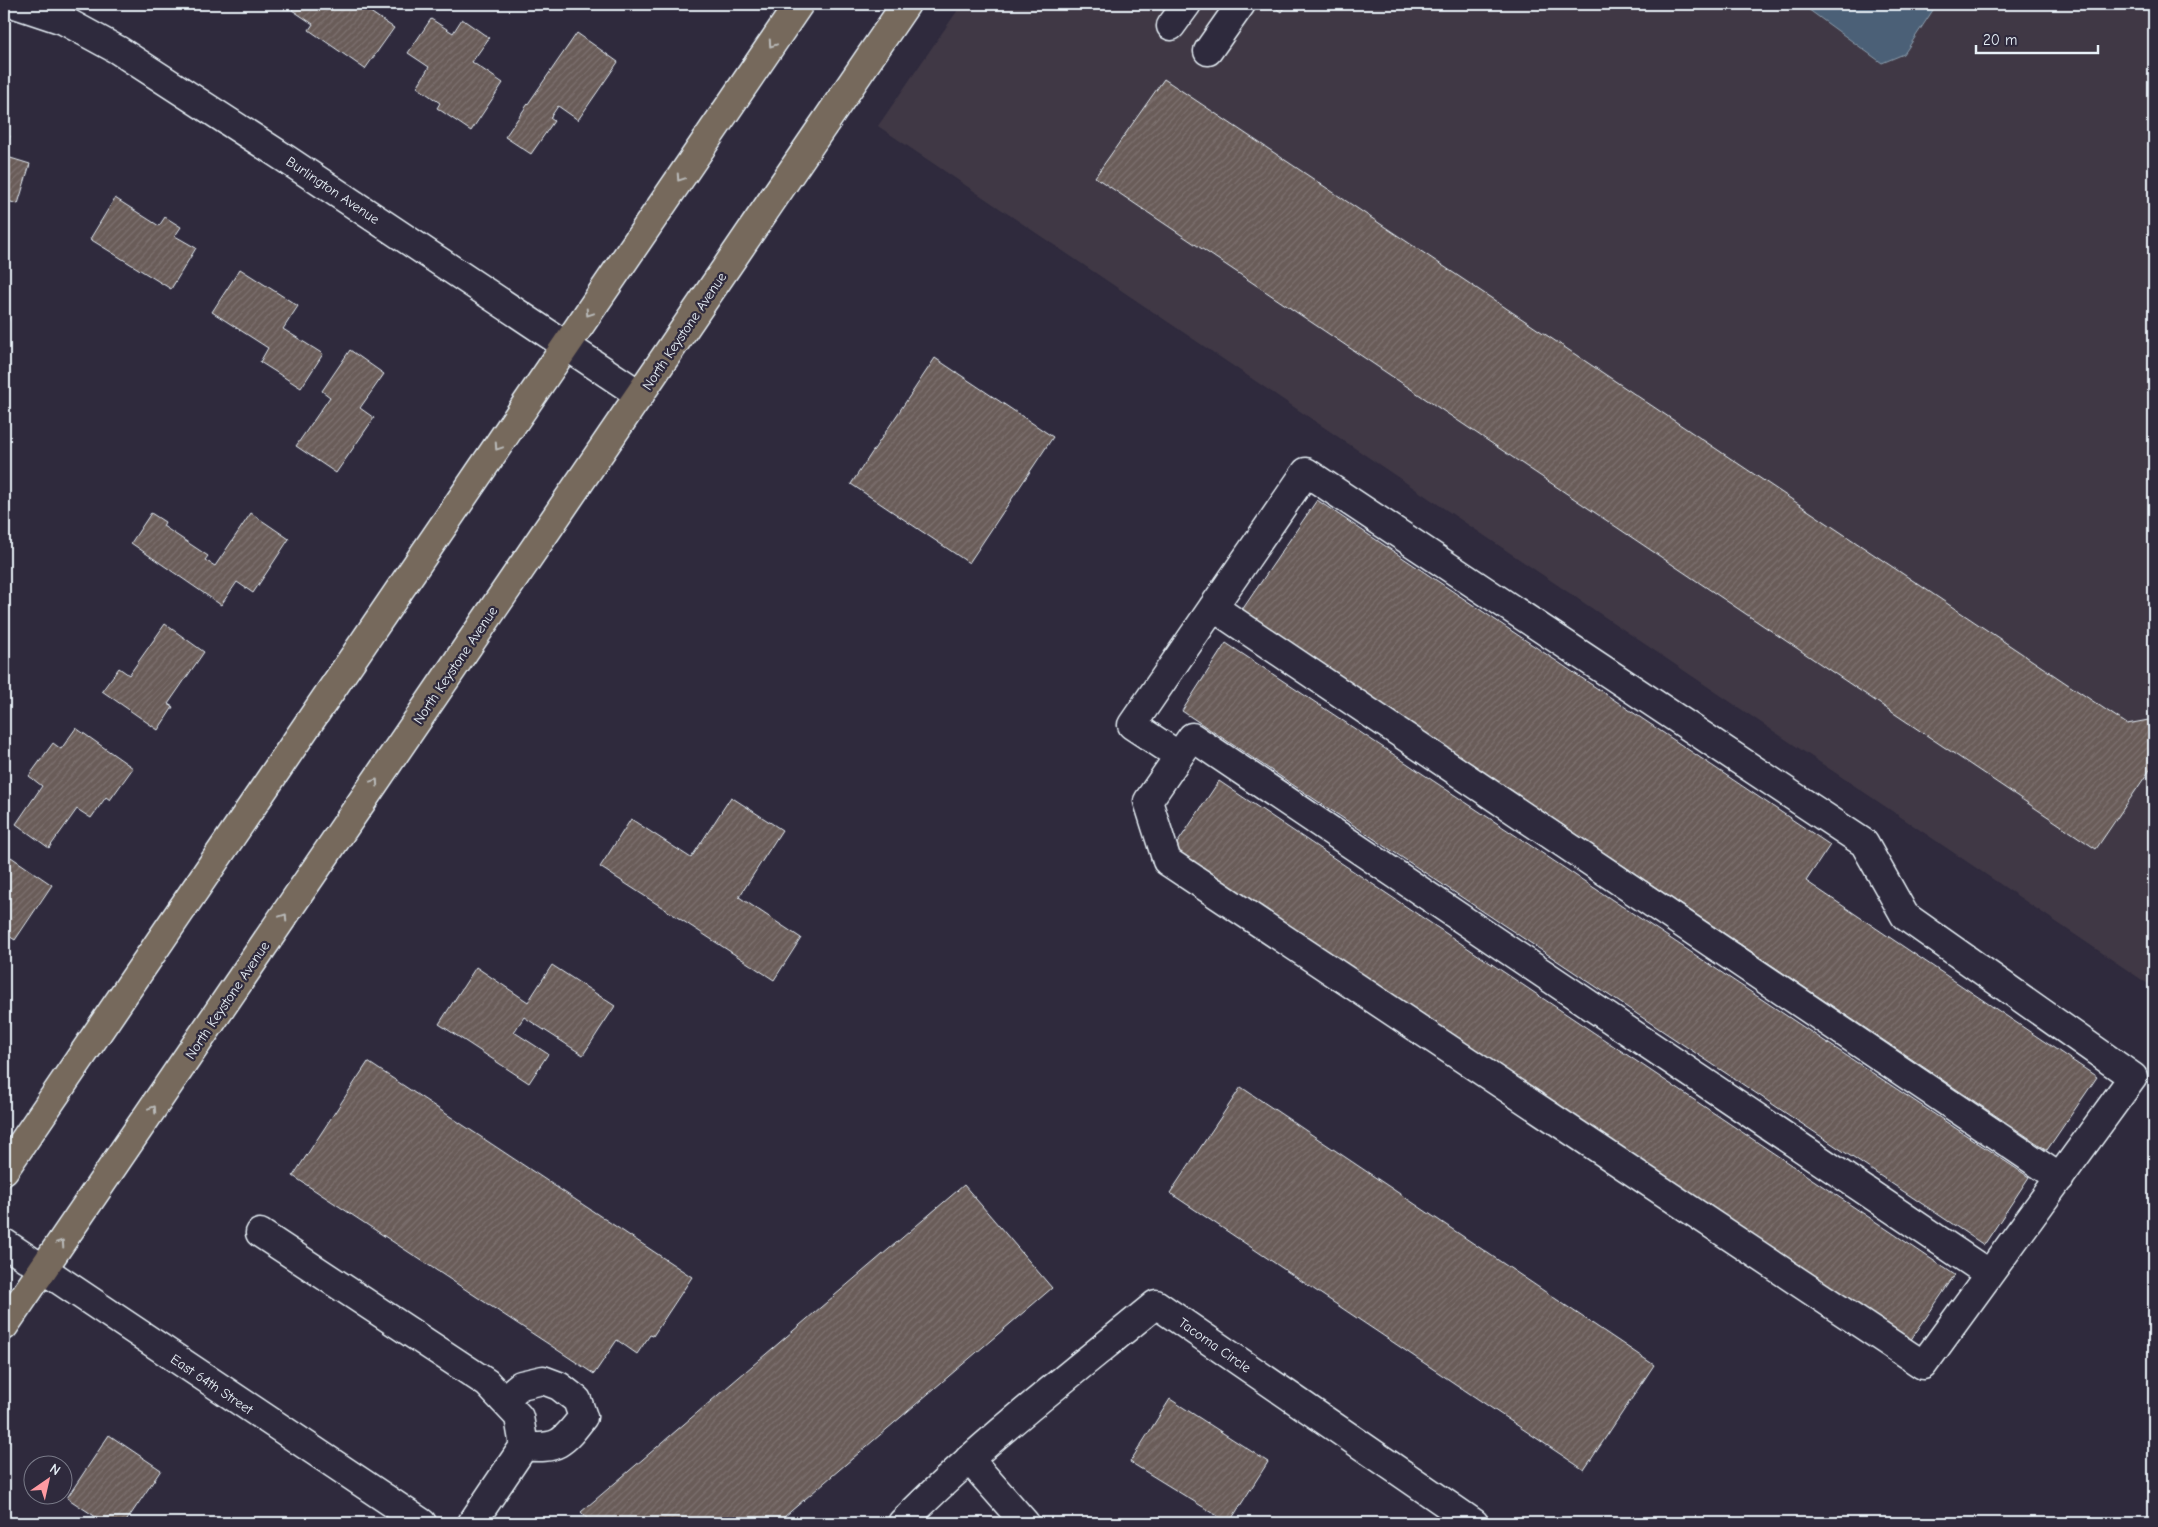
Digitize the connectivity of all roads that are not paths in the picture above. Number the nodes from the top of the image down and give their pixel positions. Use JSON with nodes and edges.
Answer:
{"nodes":[{"id":1,"x":15,"y":4,"type":"edge"},
{"id":2,"x":799,"y":4,"type":"edge"},
{"id":3,"x":906,"y":4,"type":"edge"},
{"id":4,"x":1186,"y":4,"type":"edge"},
{"id":5,"x":1241,"y":4,"type":"edge"},
{"id":6,"x":1171,"y":26,"type":"dead end"},
{"id":7,"x":1208,"y":51,"type":"dead end"},
{"id":8,"x":566,"y":346,"type":"junction"},
{"id":9,"x":640,"y":395,"type":"junction"},
{"id":10,"x":1214,"y":607,"type":"junction"},
{"id":11,"x":1179,"y":756,"type":"junction"},
{"id":12,"x":4,"y":1170,"type":"edge"},
{"id":13,"x":2060,"y":1178,"type":"junction"},
{"id":14,"x":260,"y":1233,"type":"dead end"},
{"id":15,"x":4,"y":1243,"type":"edge"},
{"id":16,"x":43,"y":1269,"type":"junction"},
{"id":17,"x":1989,"y":1274,"type":"junction"},
{"id":18,"x":4,"y":1326,"type":"edge"},
{"id":19,"x":503,"y":1400,"type":"junction"},
{"id":20,"x":524,"y":1446,"type":"junction"},
{"id":21,"x":969,"y":1459,"type":"junction"},
{"id":22,"x":422,"y":1523,"type":"edge"},
{"id":23,"x":472,"y":1523,"type":"edge"},
{"id":24,"x":902,"y":1523,"type":"edge"},
{"id":25,"x":1025,"y":1523,"type":"edge"},
{"id":26,"x":1474,"y":1523,"type":"edge"}],
"edges":[{"from":1,"to":8,"type":"street","name":"Burlington Avenue"},
{"from":2,"to":8,"type":"main road","one_way":true},
{"from":3,"to":9,"type":"main road","name":"North Keystone Avenue"},
{"from":4,"to":6,"type":"street"},
{"from":5,"to":7,"type":"street"},
{"from":8,"to":9,"type":"street","name":"Burlington Avenue"},
{"from":8,"to":12,"type":"main road","one_way":true},
{"from":16,"to":9,"type":"main road","name":"North Keystone Avenue","one_way":true},
{"from":10,"to":11,"type":"street"},
{"from":10,"to":13,"type":"street"},
{"from":10,"to":13,"type":"street"},
{"from":11,"to":17,"type":"street"},
{"from":11,"to":17,"type":"street"},
{"from":13,"to":17,"type":"street"},
{"from":14,"to":19,"type":"street"},
{"from":15,"to":16,"type":"street","name":"East 64th Street"},
{"from":16,"to":18,"type":"main road","name":"North Keystone Avenue"},
{"from":16,"to":22,"type":"street","name":"East 64th Street"},
{"from":19,"to":20,"type":"street"},
{"from":19,"to":20,"type":"street"},
{"from":20,"to":23,"type":"street"},
{"from":21,"to":24,"type":"street","name":"Tacoma Circle"},
{"from":21,"to":25,"type":"street"},
{"from":21,"to":26,"type":"street","name":"Tacoma Circle"}]}
